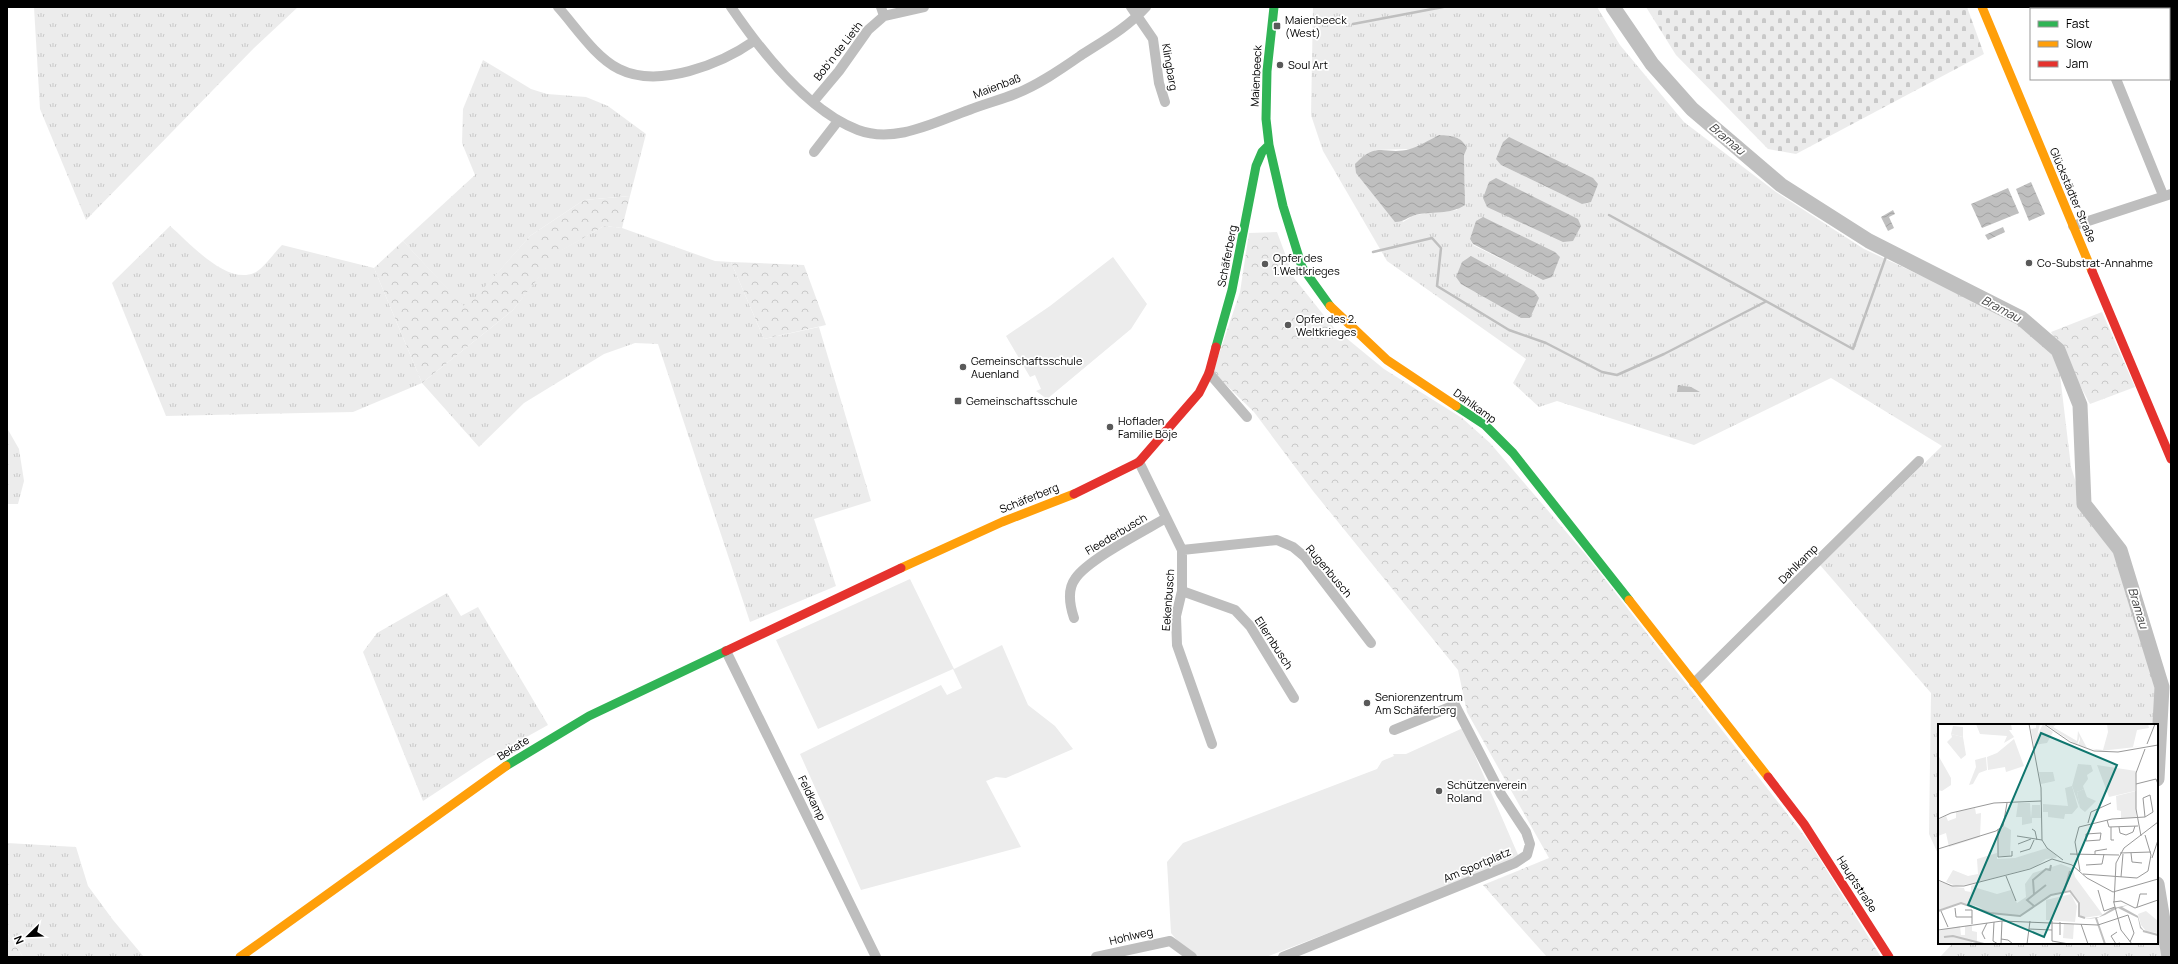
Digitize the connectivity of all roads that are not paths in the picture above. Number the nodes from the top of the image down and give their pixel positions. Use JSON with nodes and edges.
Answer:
{"nodes":[{"id":1,"x":558,"y":7,"type":"edge"},
{"id":2,"x":731,"y":7,"type":"edge"},
{"id":3,"x":924,"y":7,"type":"edge"},
{"id":4,"x":1131,"y":7,"type":"edge"},
{"id":5,"x":1146,"y":7,"type":"edge"},
{"id":6,"x":1274,"y":7,"type":"edge"},
{"id":7,"x":1982,"y":7,"type":"edge"},
{"id":8,"x":883,"y":12,"type":"edge"},
{"id":9,"x":1137,"y":17,"type":"junction"},
{"id":10,"x":754,"y":41,"type":"junction"},
{"id":11,"x":2116,"y":80,"type":"edge"},
{"id":12,"x":813,"y":102,"type":"junction"},
{"id":13,"x":1165,"y":102,"type":"dead end"},
{"id":14,"x":838,"y":121,"type":"junction"},
{"id":15,"x":1269,"y":145,"type":"junction"},
{"id":16,"x":814,"y":152,"type":"dead end"},
{"id":17,"x":2167,"y":195,"type":"edge"},
{"id":18,"x":2073,"y":226,"type":"junction"},
{"id":19,"x":1209,"y":373,"type":"junction"},
{"id":20,"x":1247,"y":417,"type":"dead end"},
{"id":21,"x":2171,"y":459,"type":"edge"},
{"id":22,"x":1138,"y":462,"type":"junction"},
{"id":23,"x":1919,"y":462,"type":"dead end"},
{"id":24,"x":1166,"y":518,"type":"junction"},
{"id":25,"x":1182,"y":550,"type":"junction"},
{"id":26,"x":1182,"y":591,"type":"junction"},
{"id":27,"x":825,"y":603,"type":"joint"},
{"id":28,"x":1074,"y":618,"type":"dead end"},
{"id":29,"x":1371,"y":643,"type":"dead end"},
{"id":30,"x":726,"y":651,"type":"junction"},
{"id":31,"x":1694,"y":683,"type":"junction"},
{"id":32,"x":1294,"y":698,"type":"dead end"},
{"id":33,"x":1394,"y":730,"type":"dead end"},
{"id":34,"x":1212,"y":744,"type":"dead end"},
{"id":35,"x":1804,"y":824,"type":"joint"},
{"id":36,"x":240,"y":957,"type":"edge"},
{"id":37,"x":876,"y":957,"type":"edge"},
{"id":38,"x":1096,"y":957,"type":"edge"},
{"id":39,"x":1192,"y":957,"type":"edge"},
{"id":40,"x":1283,"y":957,"type":"edge"},
{"id":41,"x":1890,"y":957,"type":"edge"}],
"edges":[{"from":1,"to":10,"type":"street"},
{"from":2,"to":10,"type":"street","name":"Maienbaß"},
{"from":3,"to":8,"type":"street","name":"Bob'n de Lieth"},
{"from":4,"to":9,"type":"street","name":"Klingbarg"},
{"from":5,"to":9,"type":"street","name":"Maienbaß"},
{"from":6,"to":15,"type":"street","name":"Maienbeeck"},
{"from":7,"to":18,"type":"street","name":"Glückstädter Straße"},
{"from":8,"to":12,"type":"street","name":"Bob'n de Lieth"},
{"from":9,"to":13,"type":"street","name":"Klingbarg"},
{"from":9,"to":14,"type":"street","name":"Maienbaß"},
{"from":10,"to":12,"type":"street","name":"Maienbaß"},
{"from":11,"to":17,"type":"street"},
{"from":12,"to":14,"type":"street","name":"Maienbaß"},
{"from":14,"to":16,"type":"street"},
{"from":15,"to":19,"type":"street","name":"Schäferberg"},
{"from":15,"to":31,"type":"street","name":"Dahlkamp"},
{"from":17,"to":18,"type":"street"},
{"from":18,"to":21,"type":"street","name":"Glückstädter Straße"},
{"from":19,"to":20,"type":"street"},
{"from":19,"to":22,"type":"street","name":"Schäferberg"},
{"from":22,"to":24,"type":"street","name":"Eekenbusch"},
{"from":22,"to":27,"type":"street","name":"Schäferberg"},
{"from":23,"to":31,"type":"street","name":"Dahlkamp"},
{"from":24,"to":25,"type":"street","name":"Eekenbusch"},
{"from":24,"to":28,"type":"street","name":"Fleederbusch"},
{"from":25,"to":26,"type":"street","name":"Eekenbusch"},
{"from":25,"to":29,"type":"street","name":"Rugenbusch"},
{"from":26,"to":32,"type":"street","name":"Ellernbusch"},
{"from":26,"to":34,"type":"street","name":"Eekenbusch"},
{"from":27,"to":30,"type":"street","name":"Bekate"},
{"from":30,"to":36,"type":"street","name":"Bekate"},
{"from":30,"to":37,"type":"street","name":"Feldkamp"},
{"from":31,"to":35,"type":"street","name":"Dahlkamp"},
{"from":33,"to":40,"type":"street","name":"Am Sportplatz"},
{"from":35,"to":41,"type":"street","name":"Hauptstraße"},
{"from":38,"to":39,"type":"street","name":"Hohlweg"}]}
